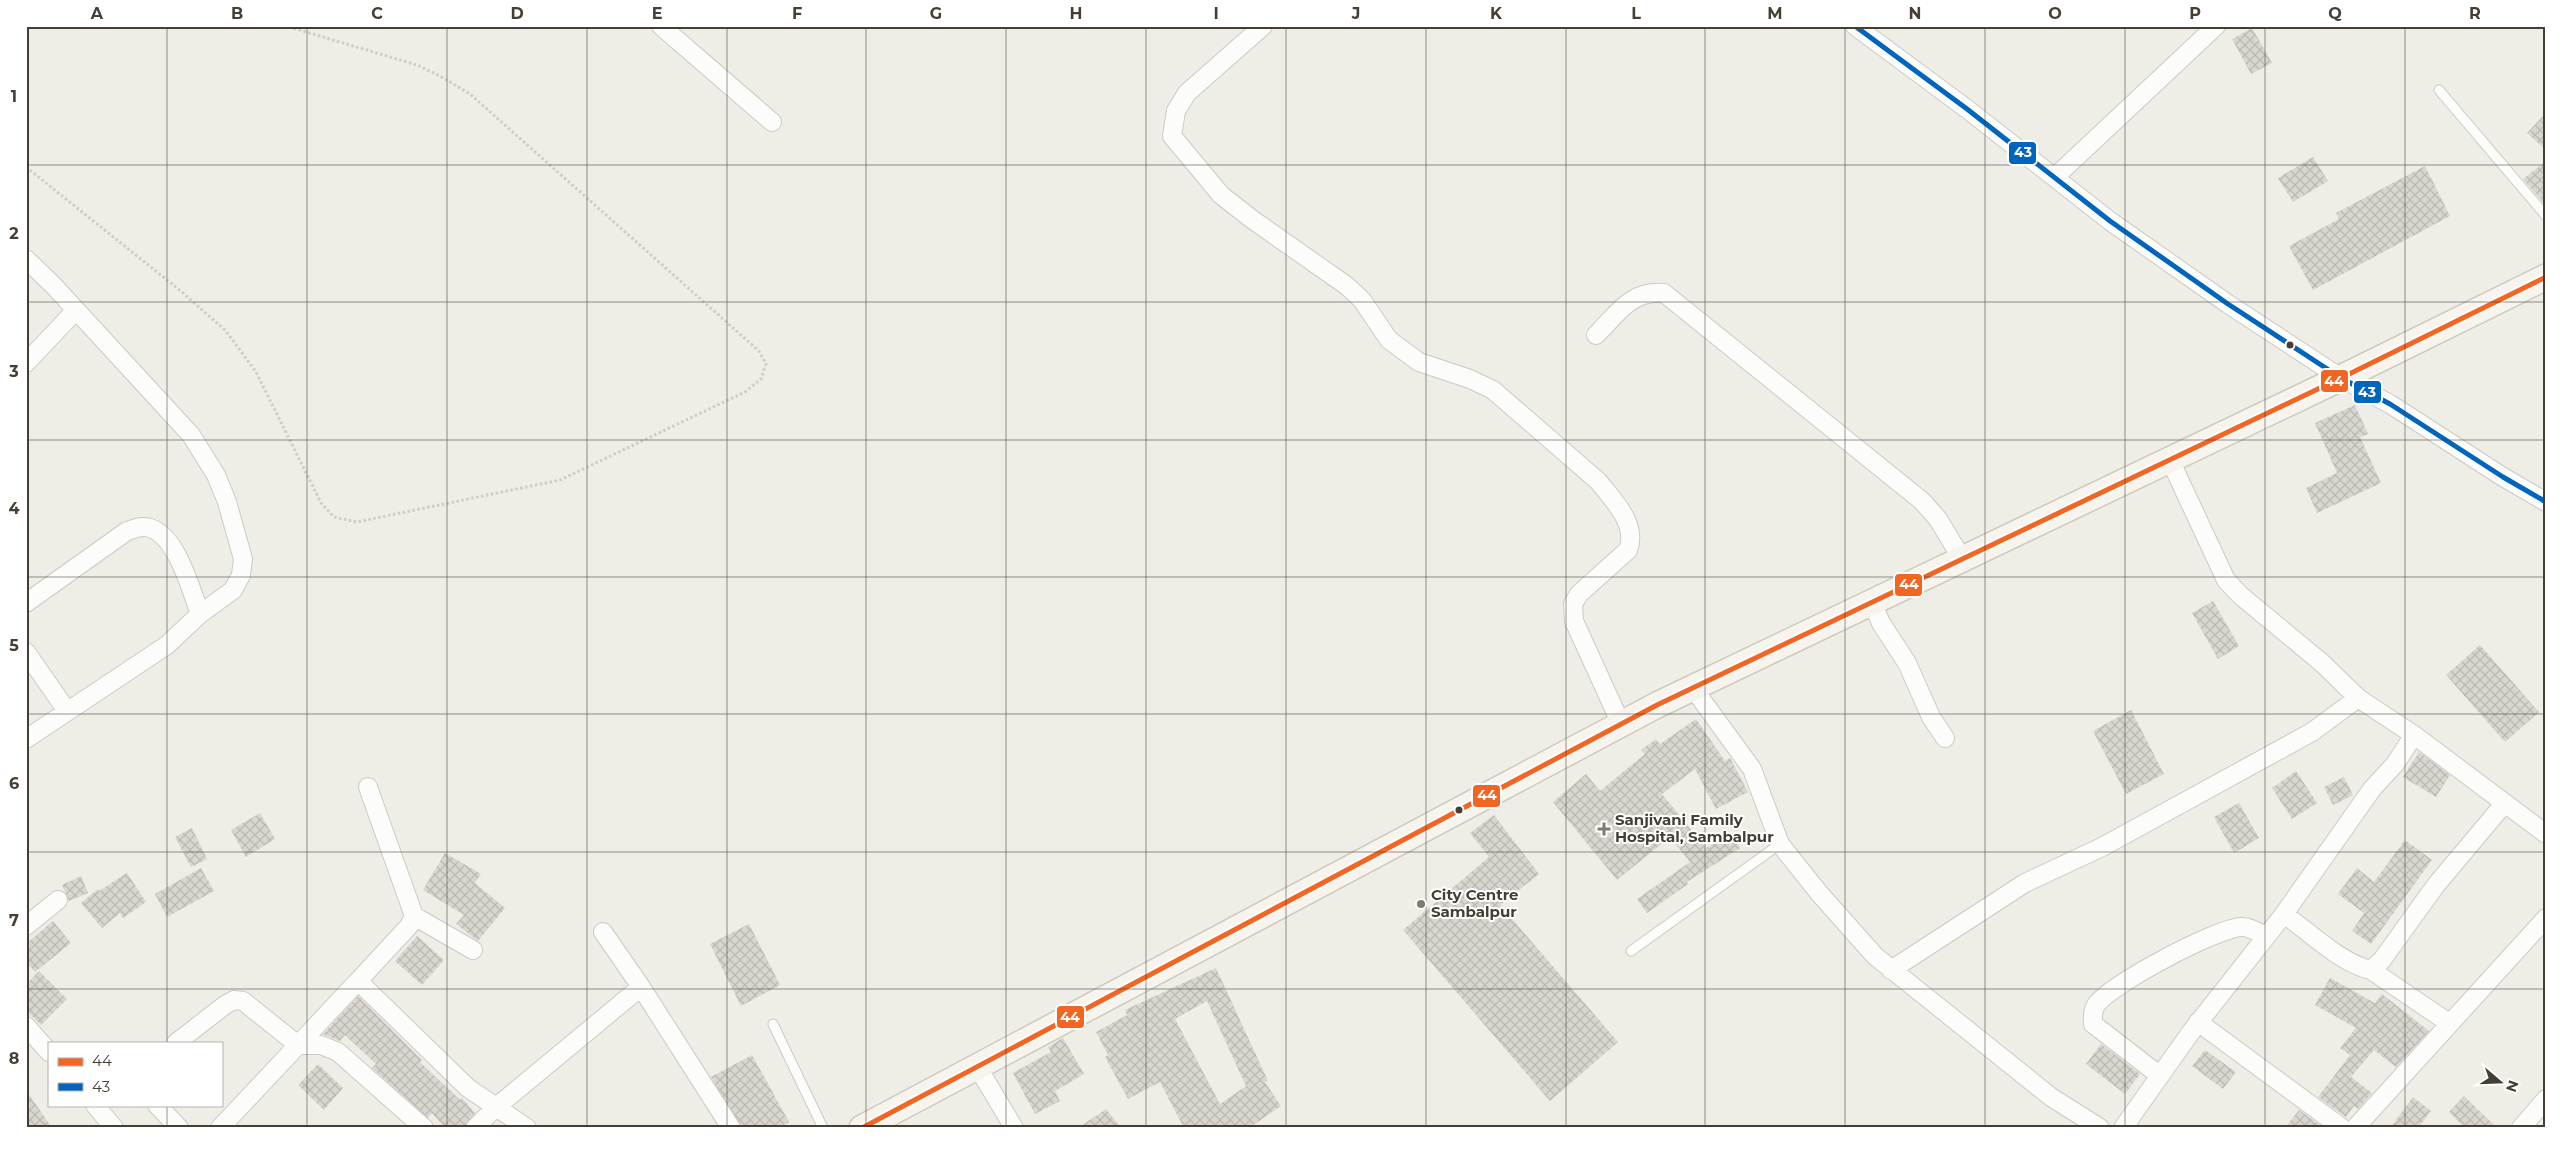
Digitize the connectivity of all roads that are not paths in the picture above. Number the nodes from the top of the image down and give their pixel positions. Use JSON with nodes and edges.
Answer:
{"nodes":[{"id":1,"x":661,"y":26,"type":"edge"},
{"id":2,"x":1263,"y":26,"type":"edge"},
{"id":3,"x":1855,"y":26,"type":"edge"},
{"id":4,"x":2216,"y":26,"type":"edge"},
{"id":5,"x":2439,"y":90,"type":"dead end"},
{"id":6,"x":772,"y":122,"type":"dead end"},
{"id":7,"x":2055,"y":177,"type":"junction"},
{"id":8,"x":2546,"y":216,"type":"edge"},
{"id":9,"x":28,"y":264,"type":"edge"},
{"id":10,"x":2546,"y":277,"type":"edge"},
{"id":11,"x":76,"y":310,"type":"junction"},
{"id":12,"x":1596,"y":335,"type":"dead end"},
{"id":13,"x":26,"y":363,"type":"edge"},
{"id":14,"x":2341,"y":378,"type":"junction"},
{"id":15,"x":2170,"y":460,"type":"junction"},
{"id":16,"x":2546,"y":502,"type":"edge"},
{"id":17,"x":1962,"y":559,"type":"junction"},
{"id":18,"x":1872,"y":602,"type":"junction"},
{"id":19,"x":26,"y":603,"type":"edge"},
{"id":20,"x":200,"y":614,"type":"junction"},
{"id":21,"x":26,"y":652,"type":"edge"},
{"id":22,"x":1693,"y":688,"type":"junction"},
{"id":23,"x":2358,"y":698,"type":"junction"},
{"id":24,"x":67,"y":712,"type":"junction"},
{"id":25,"x":1621,"y":724,"type":"junction"},
{"id":26,"x":2414,"y":735,"type":"junction"},
{"id":27,"x":1945,"y":738,"type":"dead end"},
{"id":28,"x":26,"y":739,"type":"edge"},
{"id":29,"x":368,"y":787,"type":"dead end"},
{"id":30,"x":2504,"y":804,"type":"junction"},
{"id":31,"x":2546,"y":834,"type":"edge"},
{"id":32,"x":1780,"y":844,"type":"junction"},
{"id":33,"x":58,"y":900,"type":"dead end"},
{"id":34,"x":2284,"y":914,"type":"junction"},
{"id":35,"x":414,"y":916,"type":"junction"},
{"id":36,"x":2546,"y":918,"type":"edge"},
{"id":37,"x":26,"y":926,"type":"edge"},
{"id":38,"x":603,"y":932,"type":"dead end"},
{"id":39,"x":2266,"y":936,"type":"junction"},
{"id":40,"x":473,"y":950,"type":"dead end"},
{"id":41,"x":1631,"y":951,"type":"dead end"},
{"id":42,"x":1891,"y":970,"type":"junction"},
{"id":43,"x":2371,"y":970,"type":"junction"},
{"id":44,"x":358,"y":981,"type":"junction"},
{"id":45,"x":641,"y":987,"type":"junction"},
{"id":46,"x":2198,"y":1022,"type":"junction"},
{"id":47,"x":2449,"y":1023,"type":"junction"},
{"id":48,"x":773,"y":1024,"type":"dead end"},
{"id":49,"x":26,"y":1026,"type":"edge"},
{"id":50,"x":177,"y":1042,"type":"edge"},
{"id":51,"x":298,"y":1045,"type":"junction"},
{"id":52,"x":48,"y":1051,"type":"edge"},
{"id":53,"x":977,"y":1066,"type":"junction"},
{"id":54,"x":2159,"y":1075,"type":"junction"},
{"id":55,"x":2546,"y":1099,"type":"edge"},
{"id":56,"x":96,"y":1106,"type":"edge"},
{"id":57,"x":158,"y":1106,"type":"edge"},
{"id":58,"x":495,"y":1108,"type":"junction"},
{"id":59,"x":114,"y":1128,"type":"edge"},
{"id":60,"x":179,"y":1128,"type":"edge"},
{"id":61,"x":220,"y":1128,"type":"edge"},
{"id":62,"x":424,"y":1128,"type":"edge"},
{"id":63,"x":475,"y":1128,"type":"edge"},
{"id":64,"x":527,"y":1128,"type":"edge"},
{"id":65,"x":731,"y":1128,"type":"edge"},
{"id":66,"x":823,"y":1128,"type":"edge"},
{"id":67,"x":862,"y":1128,"type":"edge"},
{"id":68,"x":1014,"y":1128,"type":"edge"},
{"id":69,"x":2100,"y":1128,"type":"edge"},
{"id":70,"x":2123,"y":1128,"type":"edge"},
{"id":71,"x":2342,"y":1128,"type":"edge"},
{"id":72,"x":2355,"y":1128,"type":"edge"},
{"id":73,"x":2521,"y":1128,"type":"edge"}],
"edges":[{"from":1,"to":6,"type":"street"},
{"from":2,"to":25,"type":"street"},
{"from":3,"to":7,"type":"street"},
{"from":4,"to":7,"type":"street"},
{"from":5,"to":8,"type":"lane"},
{"from":7,"to":14,"type":"street"},
{"from":9,"to":11,"type":"street"},
{"from":10,"to":14,"type":"main road"},
{"from":11,"to":13,"type":"street"},
{"from":11,"to":20,"type":"street"},
{"from":12,"to":17,"type":"street"},
{"from":14,"to":15,"type":"main road"},
{"from":14,"to":16,"type":"street"},
{"from":15,"to":17,"type":"main road"},
{"from":15,"to":23,"type":"street"},
{"from":17,"to":18,"type":"main road"},
{"from":18,"to":22,"type":"main road"},
{"from":18,"to":27,"type":"street"},
{"from":19,"to":20,"type":"street"},
{"from":20,"to":24,"type":"street"},
{"from":21,"to":24,"type":"street"},
{"from":22,"to":25,"type":"main road"},
{"from":22,"to":32,"type":"street"},
{"from":23,"to":26,"type":"street"},
{"from":23,"to":42,"type":"street"},
{"from":24,"to":28,"type":"street"},
{"from":25,"to":53,"type":"main road"},
{"from":26,"to":30,"type":"street"},
{"from":26,"to":34,"type":"street"},
{"from":29,"to":35,"type":"street"},
{"from":30,"to":31,"type":"street"},
{"from":30,"to":43,"type":"street"},
{"from":32,"to":41,"type":"lane"},
{"from":32,"to":42,"type":"street"},
{"from":33,"to":37,"type":"street"},
{"from":34,"to":39,"type":"street"},
{"from":34,"to":43,"type":"street"},
{"from":35,"to":40,"type":"street"},
{"from":35,"to":44,"type":"street"},
{"from":36,"to":47,"type":"street"},
{"from":38,"to":45,"type":"street"},
{"from":39,"to":46,"type":"street"},
{"from":39,"to":54,"type":"street"},
{"from":42,"to":69,"type":"street"},
{"from":43,"to":47,"type":"street"},
{"from":44,"to":51,"type":"street"},
{"from":44,"to":58,"type":"street"},
{"from":45,"to":58,"type":"street"},
{"from":45,"to":65,"type":"street"},
{"from":46,"to":54,"type":"street"},
{"from":46,"to":71,"type":"street"},
{"from":47,"to":72,"type":"street"},
{"from":48,"to":66,"type":"lane"},
{"from":49,"to":52,"type":"street"},
{"from":50,"to":51,"type":"street"},
{"from":51,"to":61,"type":"street"},
{"from":51,"to":62,"type":"street"},
{"from":53,"to":67,"type":"main road"},
{"from":53,"to":68,"type":"street"},
{"from":54,"to":70,"type":"street"},
{"from":55,"to":73,"type":"street"},
{"from":56,"to":59,"type":"street"},
{"from":57,"to":60,"type":"street"},
{"from":58,"to":63,"type":"street"},
{"from":58,"to":64,"type":"street"}]}
